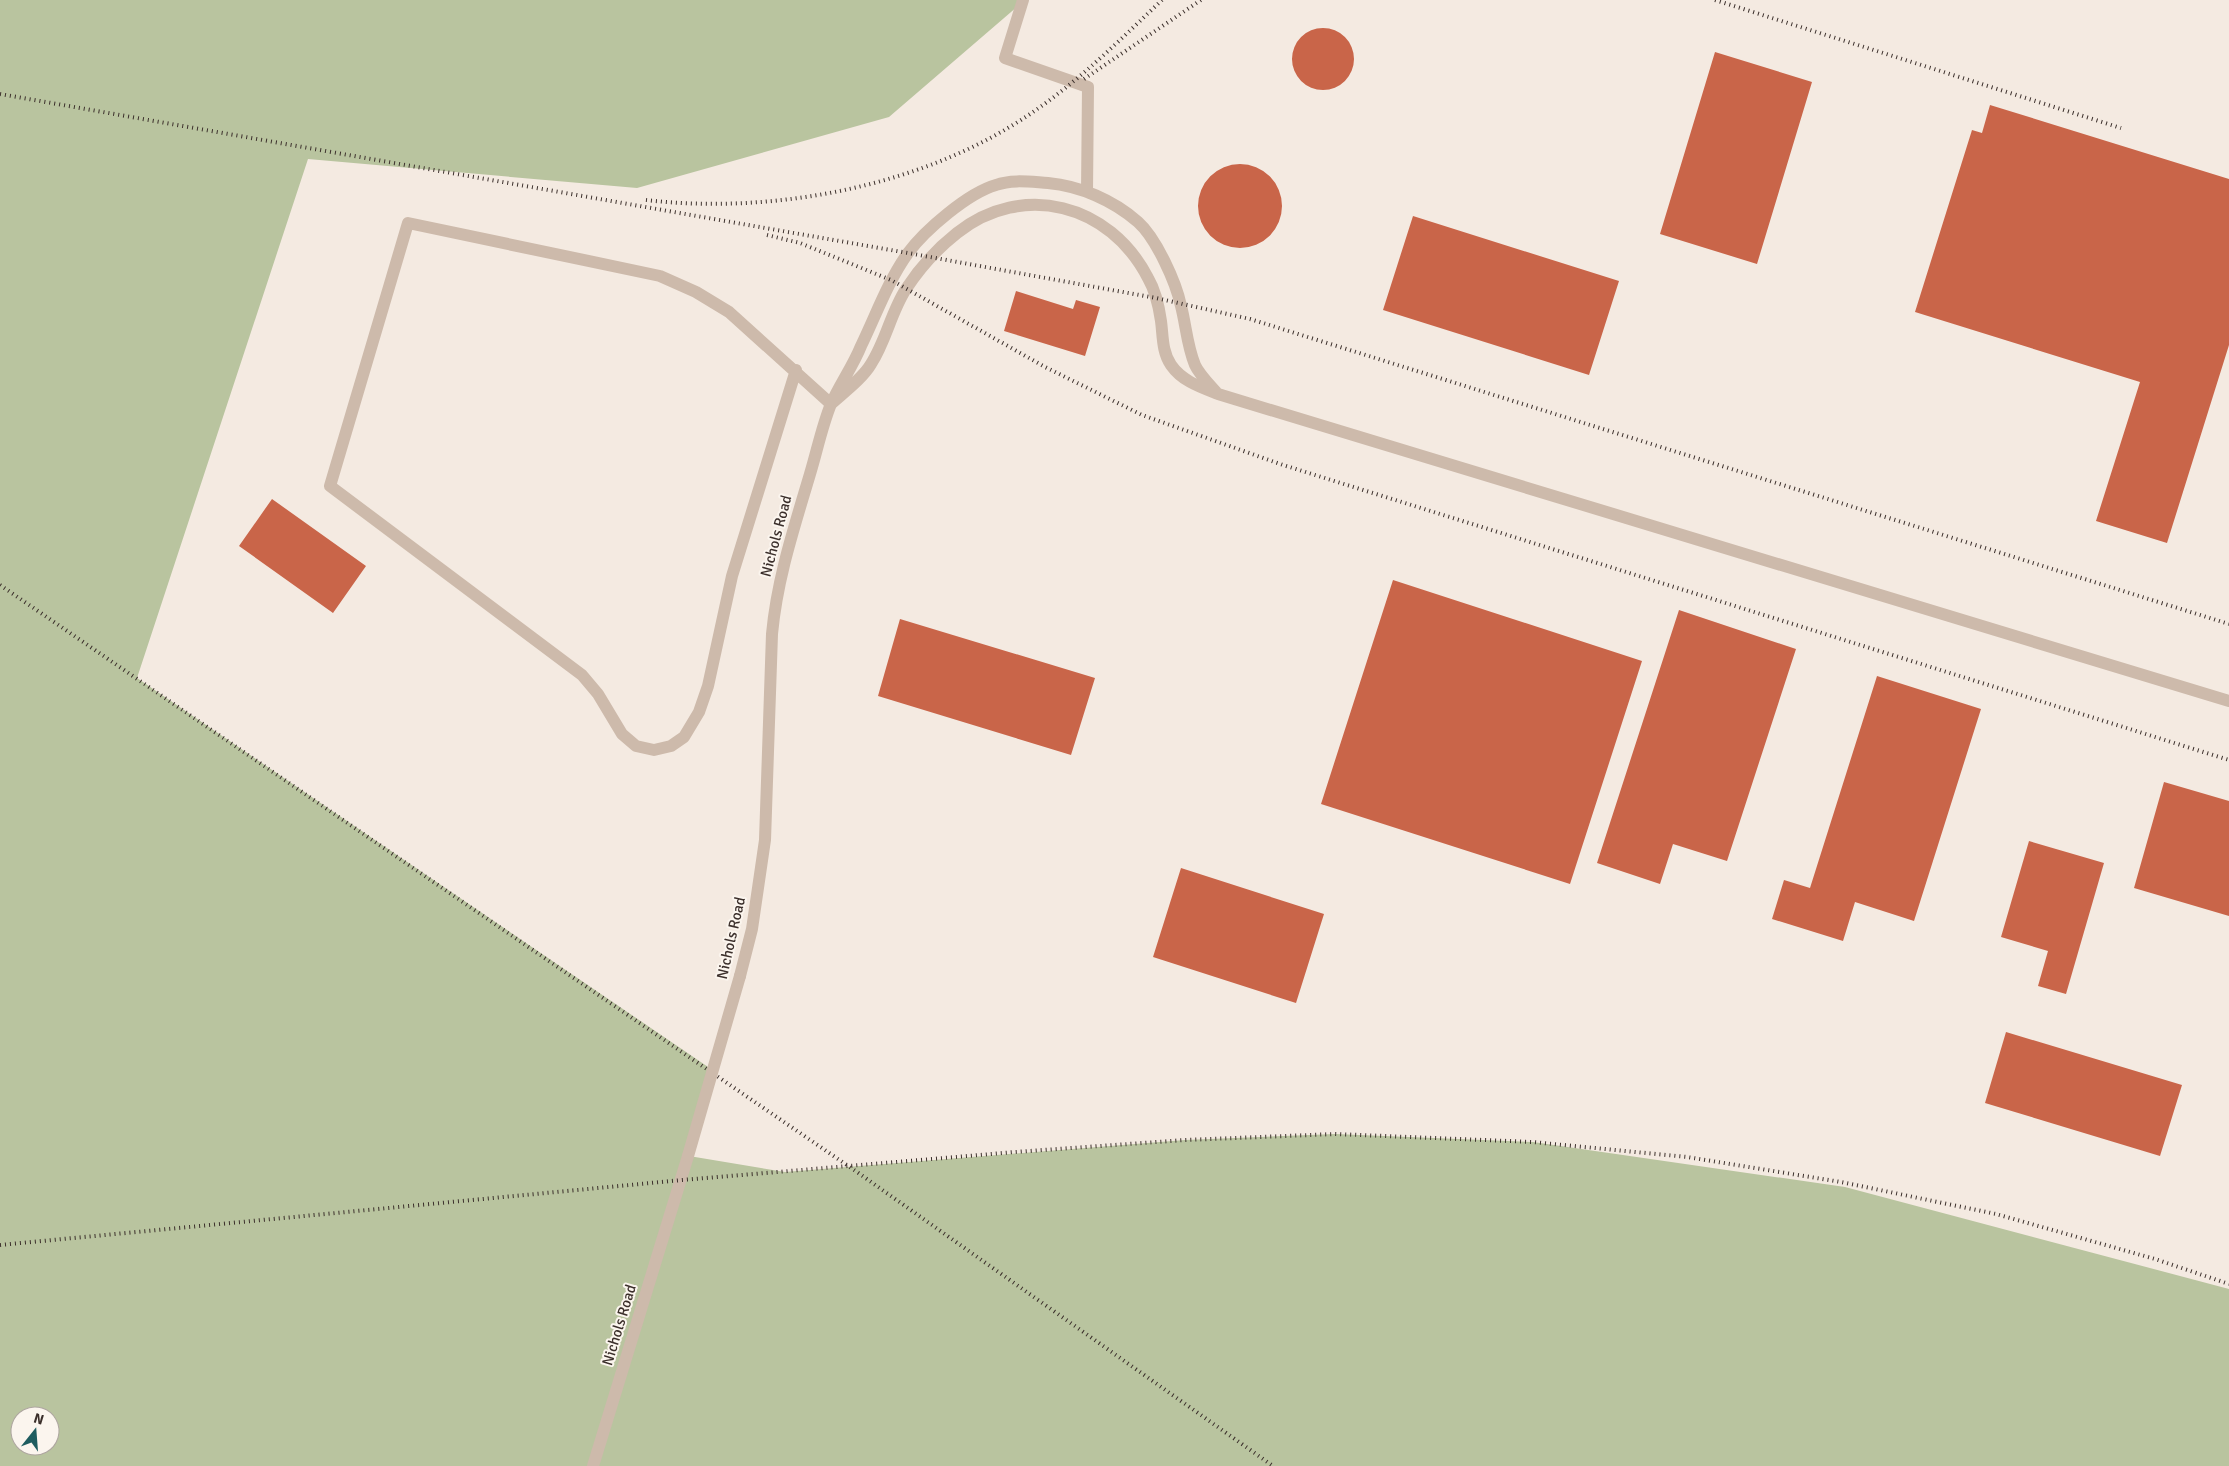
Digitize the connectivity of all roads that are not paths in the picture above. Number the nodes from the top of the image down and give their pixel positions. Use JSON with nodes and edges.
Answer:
{"nodes":[{"id":1,"x":1023,"y":0,"type":"edge"},
{"id":2,"x":1087,"y":192,"type":"junction"},
{"id":3,"x":796,"y":370,"type":"junction"},
{"id":4,"x":1218,"y":394,"type":"junction"},
{"id":5,"x":831,"y":404,"type":"junction"},
{"id":6,"x":2229,"y":701,"type":"edge"},
{"id":7,"x":592,"y":1466,"type":"edge"}],
"edges":[{"from":1,"to":2,"type":"street"},
{"from":2,"to":4,"type":"street","name":"Nichols Road"},
{"from":2,"to":5,"type":"street","name":"Nichols Road"},
{"from":3,"to":3,"type":"street"},
{"from":3,"to":5,"type":"street"},
{"from":4,"to":5,"type":"street"},
{"from":4,"to":6,"type":"street"},
{"from":5,"to":7,"type":"street","name":"Nichols Road","bridge":true}]}
